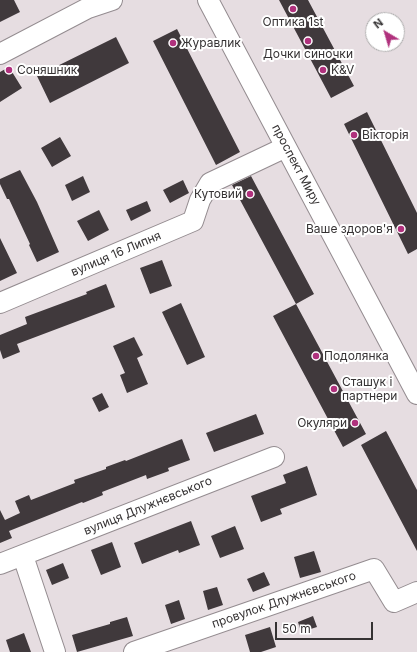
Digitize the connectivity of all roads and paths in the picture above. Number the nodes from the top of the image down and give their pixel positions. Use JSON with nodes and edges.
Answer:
{"nodes":[{"id":1,"x":112,"y":0,"type":"edge"},
{"id":2,"x":208,"y":0,"type":"edge"},
{"id":3,"x":0,"y":54,"type":"edge"},
{"id":4,"x":286,"y":147,"type":"junction"},
{"id":5,"x":0,"y":303,"type":"edge"},
{"id":6,"x":417,"y":394,"type":"edge"},
{"id":7,"x":274,"y":457,"type":"dead end"},
{"id":8,"x":23,"y":556,"type":"junction"},
{"id":9,"x":0,"y":564,"type":"edge"},
{"id":10,"x":417,"y":592,"type":"edge"},
{"id":11,"x":55,"y":652,"type":"edge"},
{"id":12,"x":134,"y":652,"type":"edge"}],
"edges":[{"from":1,"to":3,"type":"street"},
{"from":2,"to":4,"type":"street","name":"проспект Миру"},
{"from":4,"to":5,"type":"street","name":"вулиця 16 Липня"},
{"from":4,"to":6,"type":"street","name":"проспект Миру"},
{"from":7,"to":8,"type":"street","name":"вулиця Длужнєвського"},
{"from":8,"to":9,"type":"street","name":"вулиця Длужнєвського"},
{"from":8,"to":11,"type":"street"},
{"from":10,"to":12,"type":"street","name":"провулок Длужнєвського"}]}
